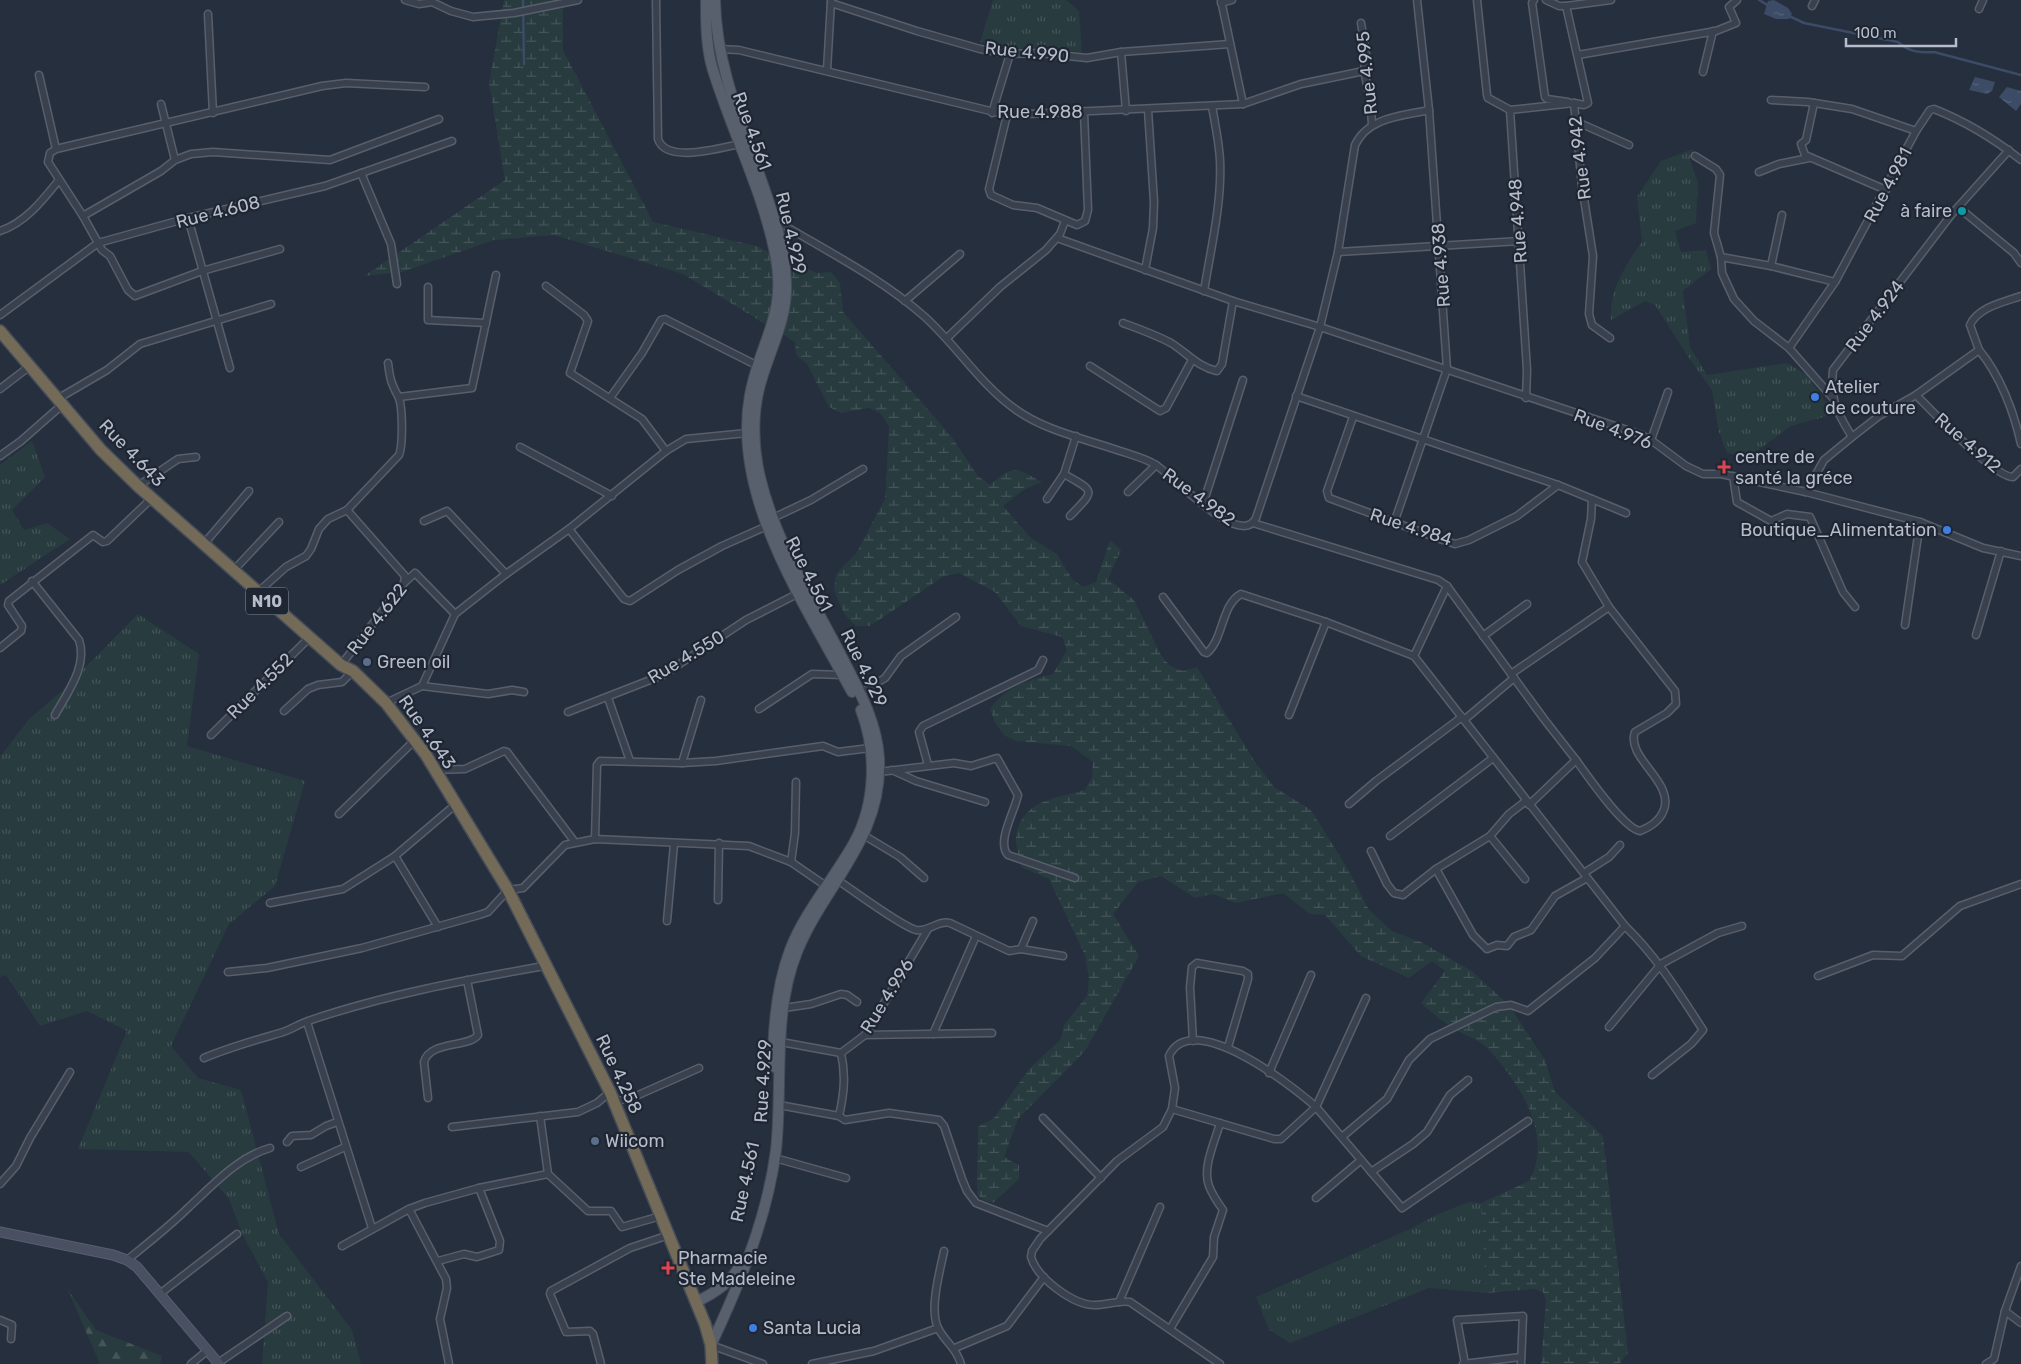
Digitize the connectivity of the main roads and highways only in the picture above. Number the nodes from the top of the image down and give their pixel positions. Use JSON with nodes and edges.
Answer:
{"nodes":[{"id":1,"x":706,"y":0,"type":"edge"},
{"id":2,"x":715,"y":0,"type":"edge"},
{"id":3,"x":0,"y":331,"type":"edge"},
{"id":4,"x":770,"y":522,"type":"junction"},
{"id":5,"x":508,"y":890,"type":"joint"},
{"id":6,"x":696,"y":1302,"type":"junction"},
{"id":7,"x":711,"y":1345,"type":"junction"},
{"id":8,"x":712,"y":1364,"type":"edge"}],
"edges":[{"from":1,"to":4,"type":"main road","name":"Rue 4.561"},
{"from":2,"to":4,"type":"main road","name":"Rue 4.929"},
{"from":3,"to":5,"type":"highway","name":"Rue 4.643","number":"N10"},
{"from":4,"to":6,"type":"main road","name":"Rue 4.561"},
{"from":4,"to":7,"type":"main road","name":"Rue 4.929"},
{"from":5,"to":6,"type":"highway","name":"Rue 4.258","number":"N10"},
{"from":6,"to":7,"type":"highway","name":"Rue 4.258","number":"N10"},
{"from":7,"to":8,"type":"highway","name":"Rue 4.258","number":"N10"}]}
